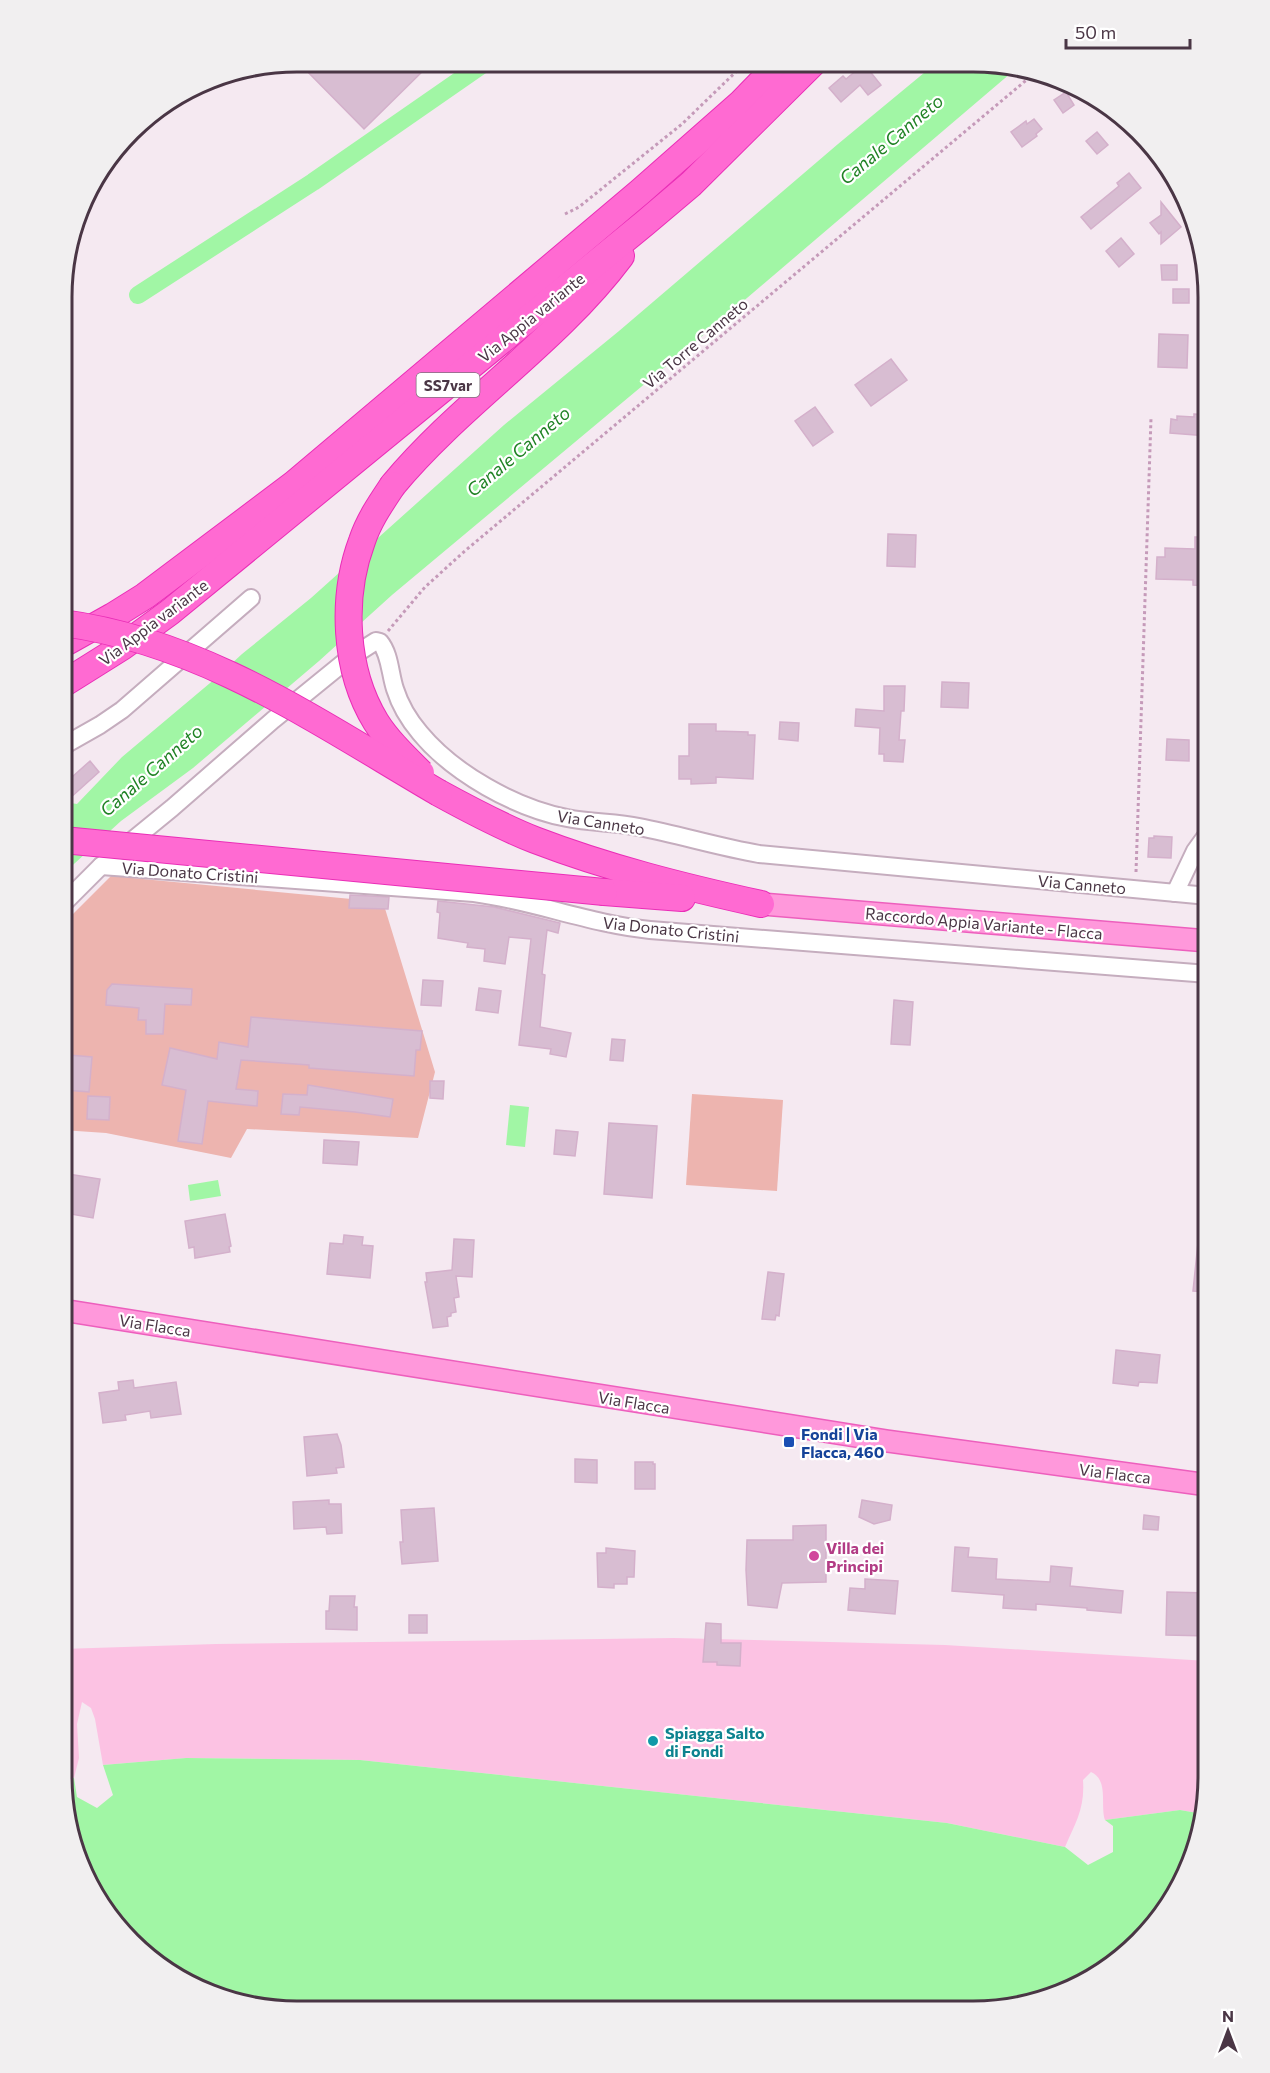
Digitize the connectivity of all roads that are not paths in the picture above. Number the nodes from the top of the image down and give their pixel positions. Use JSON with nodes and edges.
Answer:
{"nodes":[{"id":1,"x":771,"y":72,"type":"edge"},
{"id":2,"x":804,"y":72,"type":"edge"},
{"id":3,"x":645,"y":223,"type":"junction"},
{"id":4,"x":252,"y":598,"type":"dead end"},
{"id":5,"x":72,"y":625,"type":"edge"},
{"id":6,"x":72,"y":639,"type":"edge"},
{"id":7,"x":72,"y":678,"type":"edge"},
{"id":8,"x":72,"y":741,"type":"edge"},
{"id":9,"x":439,"y":793,"type":"junction"},
{"id":10,"x":72,"y":841,"type":"edge"},
{"id":11,"x":1198,"y":847,"type":"edge"},
{"id":12,"x":101,"y":866,"type":"junction"},
{"id":13,"x":1175,"y":893,"type":"junction"},
{"id":14,"x":72,"y":895,"type":"edge"},
{"id":15,"x":1198,"y":895,"type":"edge"},
{"id":16,"x":760,"y":904,"type":"junction"},
{"id":17,"x":1198,"y":940,"type":"edge"},
{"id":18,"x":1198,"y":973,"type":"edge"},
{"id":19,"x":72,"y":1312,"type":"edge"},
{"id":20,"x":1198,"y":1484,"type":"edge"}],
"edges":[{"from":1,"to":6,"type":"highway","name":"Via Appia variante","number":"SS7var"},
{"from":2,"to":3,"type":"highway","name":"Via Appia variante","number":"SS7var"},
{"from":3,"to":7,"type":"highway","name":"Via Appia variante","number":"SS7var"},
{"from":3,"to":9,"type":"highway","bridge":true},
{"from":4,"to":8,"type":"street"},
{"from":5,"to":9,"type":"highway","bridge":true},
{"from":9,"to":16,"type":"highway"},
{"from":10,"to":16,"type":"highway","bridge":true},
{"from":11,"to":13,"type":"street"},
{"from":12,"to":13,"type":"street","name":"Via Canneto"},
{"from":12,"to":14,"type":"street"},
{"from":12,"to":18,"type":"street","name":"Via Donato Cristini"},
{"from":13,"to":15,"type":"street","name":"Via Canneto"},
{"from":16,"to":17,"type":"main road","name":"Raccordo Appia Variante - Flacca"},
{"from":19,"to":20,"type":"main road","name":"Via Flacca"}]}
